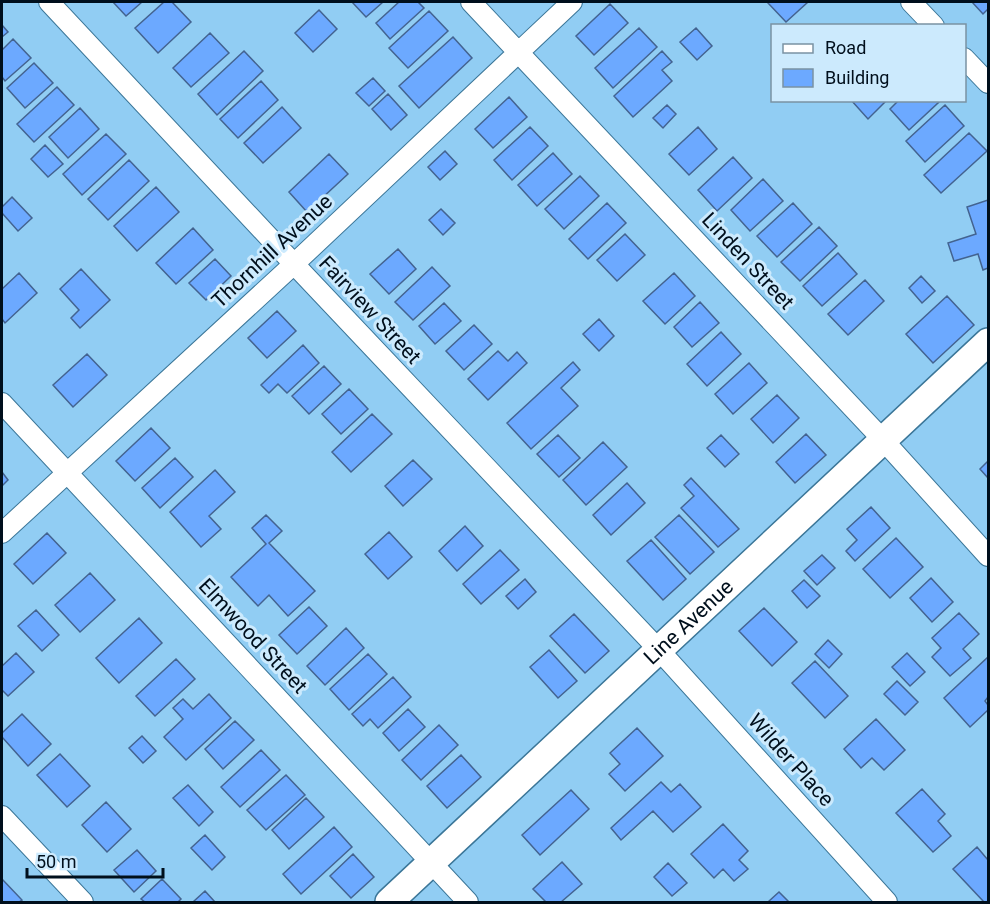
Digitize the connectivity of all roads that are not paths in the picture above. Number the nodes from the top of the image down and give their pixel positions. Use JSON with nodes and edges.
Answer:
{"nodes":[{"id":1,"x":49,"y":2,"type":"edge"},
{"id":2,"x":471,"y":2,"type":"edge"},
{"id":3,"x":572,"y":2,"type":"edge"},
{"id":4,"x":911,"y":2,"type":"edge"},
{"id":5,"x":932,"y":24,"type":"edge"},
{"id":6,"x":519,"y":52,"type":"junction"},
{"id":7,"x":966,"y":60,"type":"edge"},
{"id":8,"x":988,"y":83,"type":"edge"},
{"id":9,"x":294,"y":264,"type":"junction"},
{"id":10,"x":988,"y":342,"type":"edge"},
{"id":11,"x":2,"y":403,"type":"edge"},
{"id":12,"x":884,"y":441,"type":"junction"},
{"id":13,"x":66,"y":472,"type":"junction"},
{"id":14,"x":2,"y":533,"type":"edge"},
{"id":15,"x":988,"y":556,"type":"edge"},
{"id":16,"x":659,"y":650,"type":"junction"},
{"id":17,"x":2,"y":816,"type":"edge"},
{"id":18,"x":432,"y":863,"type":"junction"},
{"id":19,"x":83,"y":903,"type":"edge"},
{"id":20,"x":389,"y":903,"type":"edge"},
{"id":21,"x":468,"y":903,"type":"edge"},
{"id":22,"x":887,"y":903,"type":"edge"}],
"edges":[{"from":1,"to":9,"type":"street","name":"Fairview Street"},
{"from":2,"to":6,"type":"street","name":"Linden Street"},
{"from":3,"to":6,"type":"street","name":"Thornhill Avenue"},
{"from":4,"to":5,"type":"street"},
{"from":6,"to":9,"type":"street","name":"Thornhill Avenue"},
{"from":6,"to":12,"type":"street","name":"Linden Street"},
{"from":7,"to":8,"type":"street"},
{"from":9,"to":13,"type":"street","name":"Thornhill Avenue"},
{"from":9,"to":16,"type":"street","name":"Fairview Street"},
{"from":10,"to":12,"type":"main road","name":"Line Avenue"},
{"from":11,"to":13,"type":"street","name":"Elmwood Street"},
{"from":12,"to":15,"type":"street","name":"Linden Street"},
{"from":12,"to":16,"type":"main road","name":"Line Avenue"},
{"from":13,"to":14,"type":"street","name":"Thornhill Avenue"},
{"from":13,"to":18,"type":"street","name":"Elmwood Street"},
{"from":16,"to":18,"type":"main road","name":"Line Avenue"},
{"from":16,"to":22,"type":"street","name":"Wilder Place"},
{"from":17,"to":19,"type":"street"},
{"from":18,"to":20,"type":"main road","name":"Line Avenue"},
{"from":18,"to":21,"type":"street","name":"Elmwood Street"}]}
